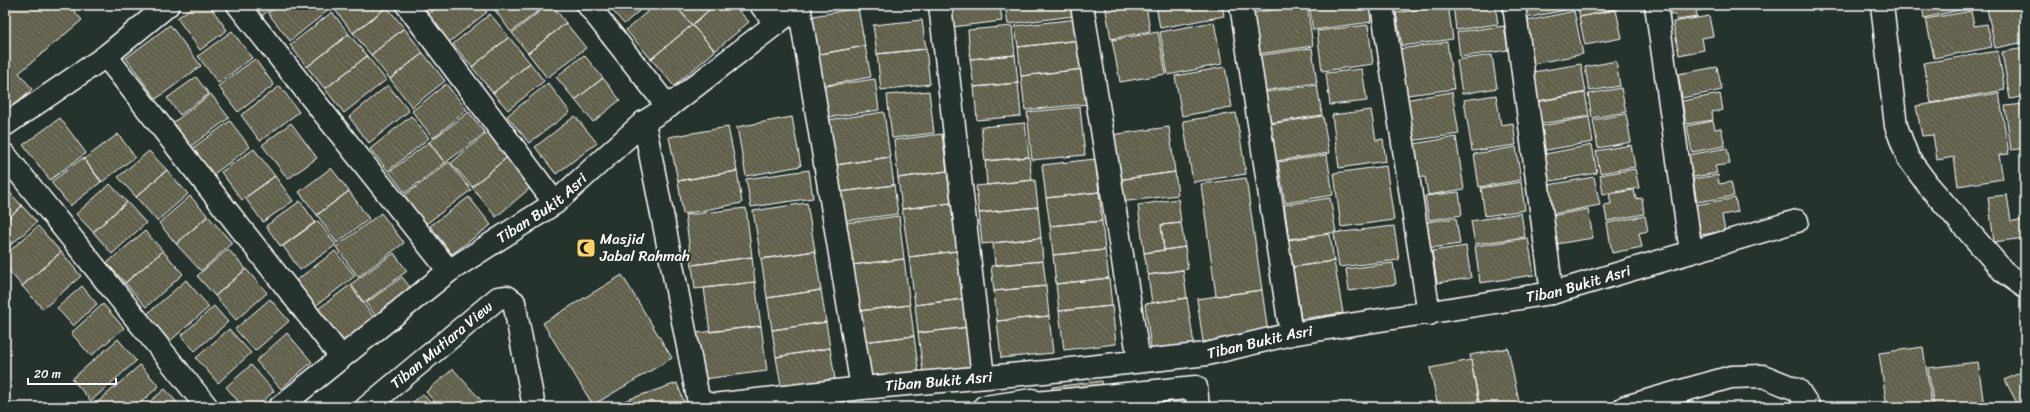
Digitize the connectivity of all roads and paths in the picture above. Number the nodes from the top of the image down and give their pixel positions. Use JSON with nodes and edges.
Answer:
{"nodes":[{"id":1,"x":168,"y":5,"type":"edge"},
{"id":2,"x":238,"y":5,"type":"edge"},
{"id":3,"x":407,"y":5,"type":"edge"},
{"id":4,"x":588,"y":5,"type":"edge"},
{"id":5,"x":761,"y":5,"type":"edge"},
{"id":6,"x":799,"y":5,"type":"edge"},
{"id":7,"x":940,"y":5,"type":"edge"},
{"id":8,"x":1082,"y":5,"type":"edge"},
{"id":9,"x":1241,"y":5,"type":"edge"},
{"id":10,"x":1382,"y":5,"type":"edge"},
{"id":11,"x":1514,"y":5,"type":"edge"},
{"id":12,"x":1656,"y":5,"type":"edge"},
{"id":13,"x":1882,"y":5,"type":"edge"},
{"id":14,"x":776,"y":24,"type":"junction"},
{"id":15,"x":106,"y":56,"type":"junction"},
{"id":16,"x":668,"y":107,"type":"junction"},
{"id":17,"x":644,"y":122,"type":"junction"},
{"id":18,"x":5,"y":125,"type":"edge"},
{"id":19,"x":5,"y":155,"type":"edge"},
{"id":20,"x":555,"y":203,"type":"junction"},
{"id":21,"x":1796,"y":221,"type":"dead end"},
{"id":22,"x":1691,"y":252,"type":"junction"},
{"id":23,"x":449,"y":271,"type":"junction"},
{"id":24,"x":2025,"y":287,"type":"edge"},
{"id":25,"x":1552,"y":293,"type":"junction"},
{"id":26,"x":1429,"y":314,"type":"junction"},
{"id":27,"x":1291,"y":334,"type":"junction"},
{"id":28,"x":341,"y":357,"type":"junction"},
{"id":29,"x":1138,"y":361,"type":"junction"},
{"id":30,"x":983,"y":377,"type":"junction"},
{"id":31,"x":862,"y":388,"type":"junction"},
{"id":32,"x":1036,"y":405,"type":"edge"},
{"id":33,"x":206,"y":407,"type":"edge"},
{"id":34,"x":280,"y":407,"type":"edge"},
{"id":35,"x":367,"y":407,"type":"edge"},
{"id":36,"x":534,"y":407,"type":"edge"},
{"id":37,"x":984,"y":407,"type":"edge"},
{"id":38,"x":1198,"y":407,"type":"edge"},
{"id":39,"x":1625,"y":407,"type":"edge"},
{"id":40,"x":1809,"y":407,"type":"edge"}],
"edges":[{"from":1,"to":15,"type":"street"},
{"from":2,"to":23,"type":"street"},
{"from":3,"to":20,"type":"street"},
{"from":4,"to":16,"type":"street"},
{"from":5,"to":14,"type":"street"},
{"from":6,"to":14,"type":"street","name":"Tiban Bukit Asri"},
{"from":6,"to":31,"type":"street"},
{"from":7,"to":30,"type":"street"},
{"from":8,"to":29,"type":"street"},
{"from":9,"to":27,"type":"street"},
{"from":10,"to":26,"type":"street"},
{"from":11,"to":25,"type":"street"},
{"from":12,"to":22,"type":"street"},
{"from":13,"to":24,"type":"street"},
{"from":14,"to":16,"type":"street","name":"Tiban Bukit Asri"},
{"from":15,"to":18,"type":"street"},
{"from":15,"to":28,"type":"street"},
{"from":16,"to":17,"type":"street","name":"Tiban Bukit Asri"},
{"from":17,"to":20,"type":"street","name":"Tiban Bukit Asri"},
{"from":17,"to":31,"type":"street","name":"Tiban Bukit Asri"},
{"from":19,"to":33,"type":"street"},
{"from":20,"to":23,"type":"street","name":"Tiban Bukit Asri"},
{"from":21,"to":22,"type":"street","name":"Tiban Bukit Asri"},
{"from":22,"to":25,"type":"street","name":"Tiban Bukit Asri"},
{"from":23,"to":28,"type":"street","name":"Tiban Bukit Asri"},
{"from":25,"to":26,"type":"street","name":"Tiban Bukit Asri"},
{"from":26,"to":27,"type":"street","name":"Tiban Bukit Asri"},
{"from":27,"to":29,"type":"street","name":"Tiban Bukit Asri"},
{"from":28,"to":34,"type":"street","name":"Tiban Bukit Asri"},
{"from":29,"to":30,"type":"street","name":"Tiban Bukit Asri"},
{"from":30,"to":31,"type":"street","name":"Tiban Bukit Asri"},
{"from":32,"to":37,"type":"street"},
{"from":32,"to":38,"type":"street"},
{"from":35,"to":36,"type":"street","name":"Tiban Mutiara View"},
{"from":39,"to":40,"type":"street"}]}
